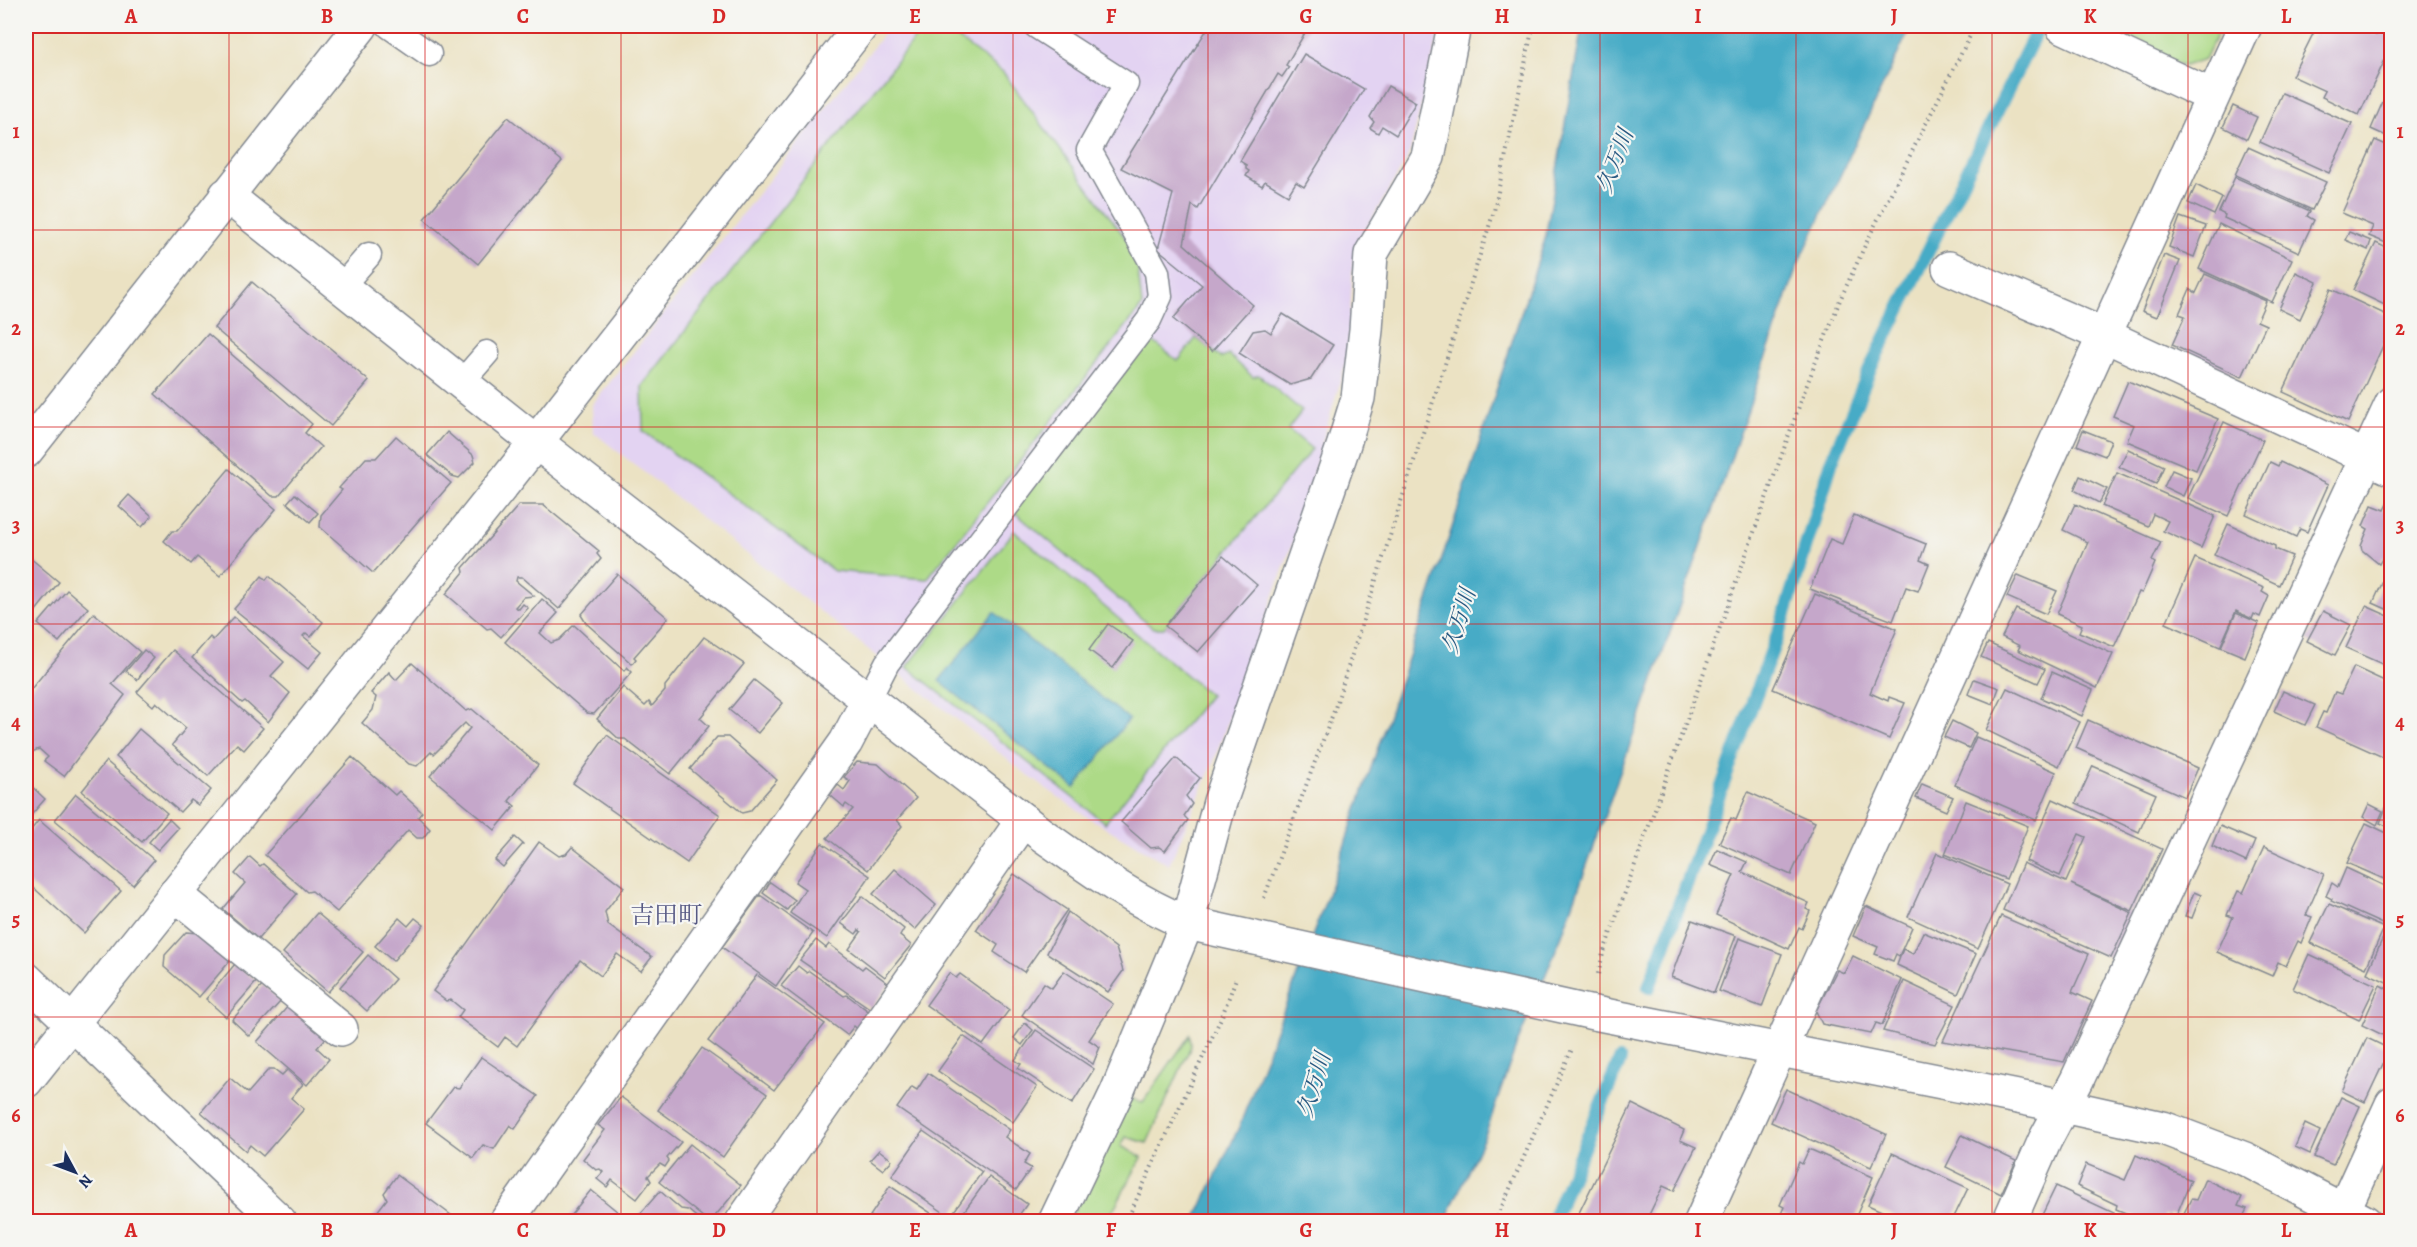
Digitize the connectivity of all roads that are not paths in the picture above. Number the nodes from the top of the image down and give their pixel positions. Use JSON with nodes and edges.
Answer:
{"nodes":[{"id":1,"x":361,"y":26,"type":"edge"},
{"id":2,"x":389,"y":26,"type":"edge"},
{"id":3,"x":861,"y":26,"type":"edge"},
{"id":4,"x":1036,"y":26,"type":"edge"},
{"id":5,"x":1454,"y":26,"type":"edge"},
{"id":6,"x":2062,"y":26,"type":"edge"},
{"id":7,"x":2245,"y":26,"type":"edge"},
{"id":8,"x":429,"y":54,"type":"dead end"},
{"id":9,"x":2212,"y":96,"type":"junction"},
{"id":10,"x":226,"y":195,"type":"junction"},
{"id":11,"x":369,"y":255,"type":"dead end"},
{"id":12,"x":1949,"y":268,"type":"dead end"},
{"id":13,"x":341,"y":287,"type":"junction"},
{"id":14,"x":2104,"y":335,"type":"junction"},
{"id":15,"x":487,"y":353,"type":"dead end"},
{"id":16,"x":461,"y":383,"type":"junction"},
{"id":17,"x":2391,"y":403,"type":"edge"},
{"id":18,"x":536,"y":442,"type":"junction"},
{"id":19,"x":26,"y":451,"type":"edge"},
{"id":20,"x":2379,"y":464,"type":"edge"},
{"id":21,"x":868,"y":700,"type":"junction"},
{"id":22,"x":1023,"y":820,"type":"junction"},
{"id":23,"x":175,"y":894,"type":"junction"},
{"id":24,"x":1187,"y":923,"type":"junction"},
{"id":25,"x":26,"y":979,"type":"edge"},
{"id":26,"x":73,"y":1024,"type":"junction"},
{"id":27,"x":341,"y":1029,"type":"dead end"},
{"id":28,"x":1780,"y":1049,"type":"junction"},
{"id":29,"x":26,"y":1081,"type":"edge"},
{"id":30,"x":2391,"y":1104,"type":"edge"},
{"id":31,"x":2063,"y":1106,"type":"junction"},
{"id":32,"x":2349,"y":1218,"type":"edge"},
{"id":33,"x":280,"y":1221,"type":"edge"},
{"id":34,"x":506,"y":1221,"type":"edge"},
{"id":35,"x":742,"y":1221,"type":"edge"},
{"id":36,"x":1054,"y":1221,"type":"edge"},
{"id":37,"x":1701,"y":1221,"type":"edge"},
{"id":38,"x":2009,"y":1221,"type":"edge"}],
"edges":[{"from":1,"to":10,"type":"street"},
{"from":2,"to":8,"type":"lane"},
{"from":3,"to":18,"type":"street"},
{"from":4,"to":21,"type":"lane"},
{"from":5,"to":24,"type":"street"},
{"from":6,"to":9,"type":"street"},
{"from":7,"to":9,"type":"street"},
{"from":9,"to":14,"type":"street"},
{"from":10,"to":13,"type":"street"},
{"from":10,"to":19,"type":"street"},
{"from":11,"to":13,"type":"lane"},
{"from":12,"to":14,"type":"street"},
{"from":13,"to":16,"type":"street"},
{"from":14,"to":20,"type":"street"},
{"from":14,"to":28,"type":"street"},
{"from":15,"to":16,"type":"lane"},
{"from":16,"to":18,"type":"street"},
{"from":17,"to":20,"type":"street"},
{"from":18,"to":21,"type":"street"},
{"from":18,"to":23,"type":"street"},
{"from":20,"to":31,"type":"street"},
{"from":21,"to":22,"type":"street"},
{"from":21,"to":34,"type":"street"},
{"from":22,"to":24,"type":"street"},
{"from":22,"to":35,"type":"street"},
{"from":23,"to":26,"type":"street"},
{"from":23,"to":27,"type":"street"},
{"from":24,"to":28,"type":"street"},
{"from":24,"to":36,"type":"street"},
{"from":25,"to":26,"type":"street"},
{"from":26,"to":29,"type":"street"},
{"from":26,"to":33,"type":"street"},
{"from":28,"to":31,"type":"street"},
{"from":28,"to":37,"type":"street"},
{"from":30,"to":32,"type":"street"},
{"from":31,"to":32,"type":"street"},
{"from":31,"to":38,"type":"street"}]}
